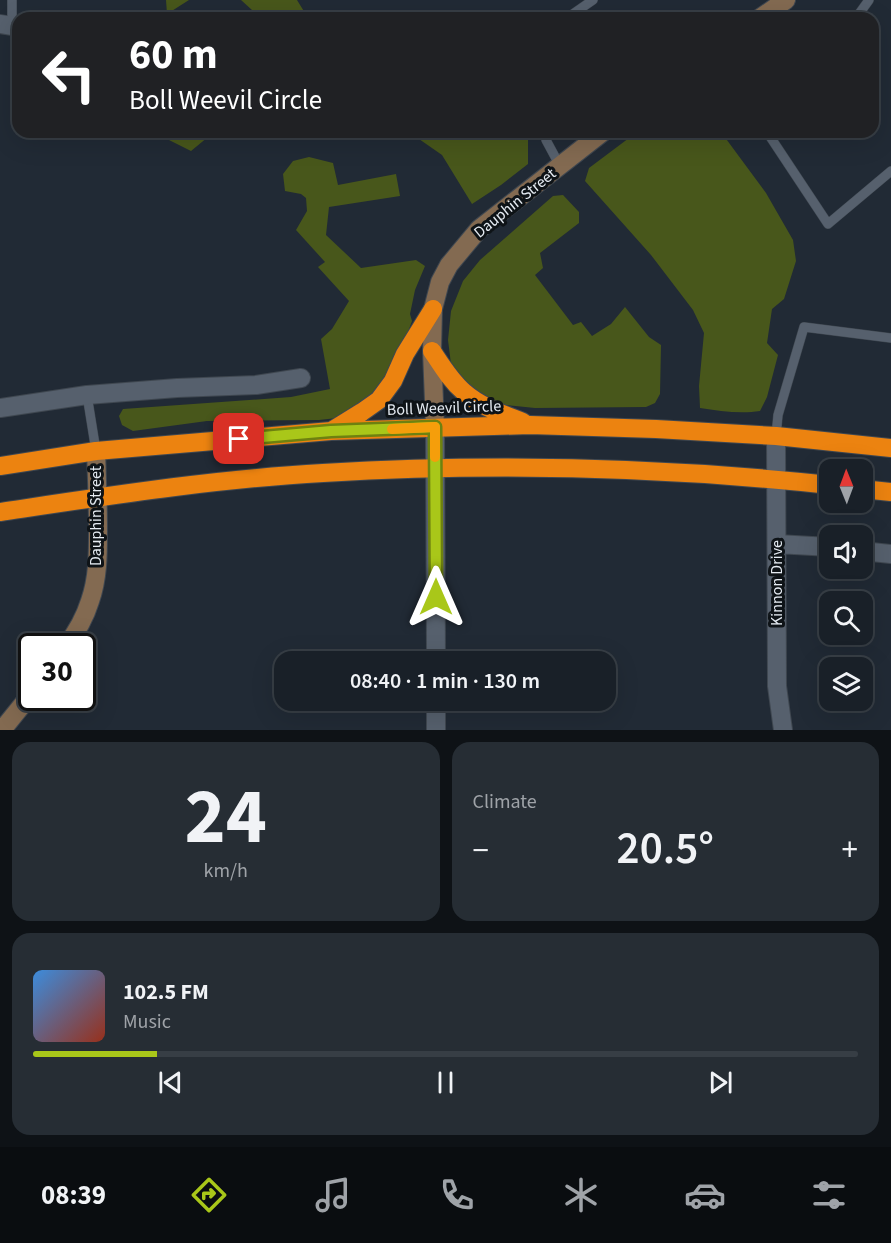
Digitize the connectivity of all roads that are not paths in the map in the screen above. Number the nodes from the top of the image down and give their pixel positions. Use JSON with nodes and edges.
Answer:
{"nodes":[{"id":1,"x":12,"y":0,"type":"edge"},
{"id":2,"x":593,"y":0,"type":"edge"},
{"id":3,"x":786,"y":0,"type":"edge"},
{"id":4,"x":576,"y":12,"type":"edge"},
{"id":5,"x":769,"y":12,"type":"edge"},
{"id":6,"x":10,"y":25,"type":"edge"},
{"id":7,"x":546,"y":138,"type":"edge"},
{"id":8,"x":595,"y":138,"type":"edge"},
{"id":9,"x":771,"y":138,"type":"edge"},
{"id":10,"x":560,"y":166,"type":"junction"},
{"id":11,"x":891,"y":171,"type":"edge"},
{"id":12,"x":433,"y":309,"type":"junction"},
{"id":13,"x":891,"y":338,"type":"edge"},
{"id":14,"x":432,"y":351,"type":"junction"},
{"id":15,"x":301,"y":378,"type":"dead end"},
{"id":16,"x":87,"y":396,"type":"junction"},
{"id":17,"x":0,"y":408,"type":"edge"},
{"id":18,"x":530,"y":425,"type":"junction"},
{"id":19,"x":435,"y":427,"type":"junction"},
{"id":20,"x":331,"y":431,"type":"junction"},
{"id":21,"x":776,"y":436,"type":"junction"},
{"id":22,"x":891,"y":448,"type":"edge"},
{"id":23,"x":96,"y":451,"type":"junction"},
{"id":24,"x":0,"y":466,"type":"edge"},
{"id":25,"x":435,"y":468,"type":"junction"},
{"id":26,"x":776,"y":479,"type":"junction"},
{"id":27,"x":819,"y":484,"type":"edge"},
{"id":28,"x":873,"y":490,"type":"edge"},
{"id":29,"x":891,"y":492,"type":"edge"},
{"id":30,"x":98,"y":498,"type":"junction"},
{"id":31,"x":0,"y":512,"type":"edge"},
{"id":32,"x":777,"y":544,"type":"junction"},
{"id":33,"x":819,"y":546,"type":"edge"},
{"id":34,"x":873,"y":552,"type":"edge"},
{"id":35,"x":891,"y":554,"type":"edge"},
{"id":36,"x":74,"y":633,"type":"edge"},
{"id":37,"x":436,"y":651,"type":"edge"},
{"id":38,"x":18,"y":710,"type":"edge"},
{"id":39,"x":436,"y":711,"type":"edge"},
{"id":40,"x":2,"y":730,"type":"edge"},
{"id":41,"x":436,"y":730,"type":"edge"},
{"id":42,"x":783,"y":730,"type":"edge"}],
"edges":[{"from":1,"to":6,"type":"lane"},
{"from":2,"to":4,"type":"lane"},
{"from":3,"to":5,"type":"street"},
{"from":7,"to":10,"type":"lane"},
{"from":8,"to":10,"type":"street","name":"Dauphin Street"},
{"from":9,"to":11,"type":"lane"},
{"from":10,"to":12,"type":"street","name":"Dauphin Street"},
{"from":12,"to":14,"type":"street","name":"Dauphin Street"},
{"from":12,"to":20,"type":"highway"},
{"from":13,"to":21,"type":"lane"},
{"from":14,"to":18,"type":"highway"},
{"from":14,"to":19,"type":"street","name":"Dauphin Street"},
{"from":15,"to":16,"type":"street"},
{"from":16,"to":17,"type":"street"},
{"from":16,"to":23,"type":"lane"},
{"from":18,"to":19,"type":"highway","name":"Boll Weevil Circle"},
{"from":18,"to":21,"type":"highway","name":"Boll Weevil Circle"},
{"from":19,"to":20,"type":"highway","name":"Boll Weevil Circle"},
{"from":19,"to":25,"type":"street"},
{"from":20,"to":23,"type":"highway","name":"Boll Weevil Circle"},
{"from":21,"to":22,"type":"highway","name":"Boll Weevil Circle"},
{"from":21,"to":26,"type":"street","name":"Kinnon Drive"},
{"from":23,"to":24,"type":"highway","name":"Boll Weevil Circle"},
{"from":23,"to":30,"type":"street","name":"Dauphin Street"},
{"from":25,"to":26,"type":"highway"},
{"from":25,"to":30,"type":"highway"},
{"from":25,"to":37,"type":"street"},
{"from":26,"to":27,"type":"highway"},
{"from":26,"to":32,"type":"street","name":"Kinnon Drive"},
{"from":28,"to":29,"type":"highway"},
{"from":30,"to":31,"type":"highway"},
{"from":30,"to":36,"type":"street","name":"Dauphin Street"},
{"from":32,"to":33,"type":"street"},
{"from":32,"to":42,"type":"street","name":"Kinnon Drive"},
{"from":34,"to":35,"type":"street"},
{"from":38,"to":40,"type":"street"},
{"from":39,"to":41,"type":"street"}]}
